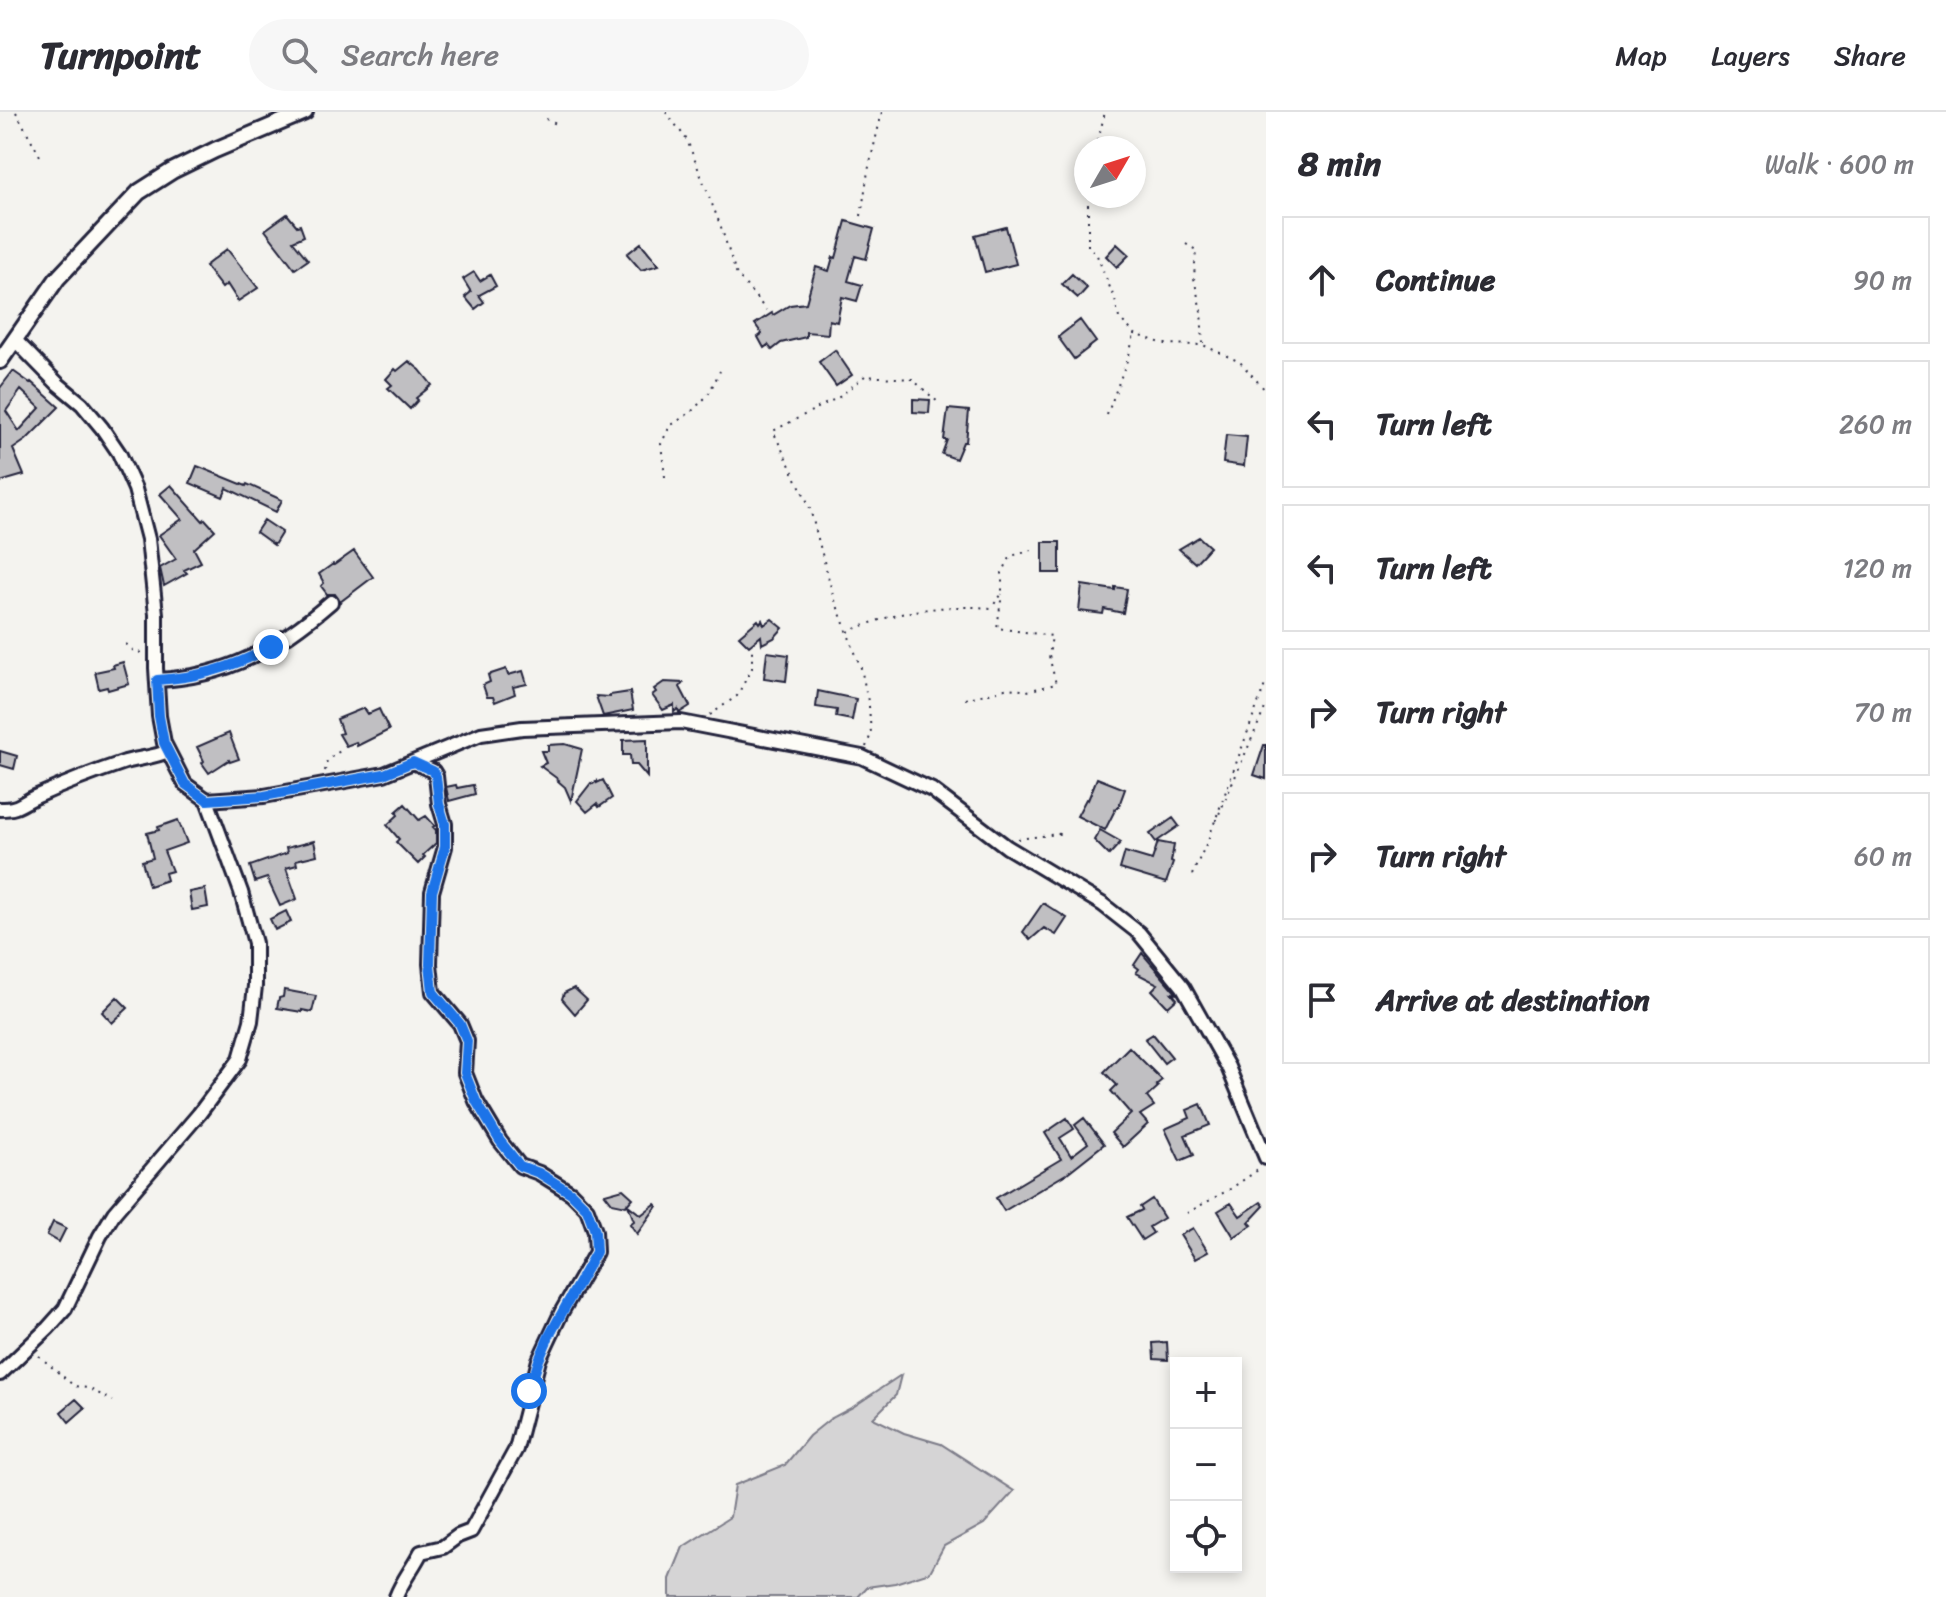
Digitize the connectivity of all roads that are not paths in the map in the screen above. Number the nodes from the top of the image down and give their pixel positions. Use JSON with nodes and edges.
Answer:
{"nodes":[{"id":1,"x":305,"y":112,"type":"edge"},
{"id":2,"x":15,"y":340,"type":"junction"},
{"id":3,"x":0,"y":361,"type":"edge"},
{"id":4,"x":331,"y":602,"type":"dead end"},
{"id":5,"x":157,"y":680,"type":"junction"},
{"id":6,"x":168,"y":751,"type":"junction"},
{"id":7,"x":413,"y":762,"type":"junction"},
{"id":8,"x":207,"y":800,"type":"junction"},
{"id":9,"x":0,"y":809,"type":"edge"},
{"id":10,"x":1265,"y":1163,"type":"edge"},
{"id":11,"x":0,"y":1374,"type":"edge"},
{"id":12,"x":396,"y":1597,"type":"edge"}],
"edges":[{"from":1,"to":2,"type":"street"},
{"from":2,"to":3,"type":"street"},
{"from":2,"to":5,"type":"street"},
{"from":4,"to":5,"type":"street"},
{"from":5,"to":6,"type":"street"},
{"from":6,"to":8,"type":"street"},
{"from":6,"to":9,"type":"street"},
{"from":7,"to":8,"type":"street"},
{"from":7,"to":10,"type":"street"},
{"from":7,"to":12,"type":"street"},
{"from":8,"to":11,"type":"street"}]}
